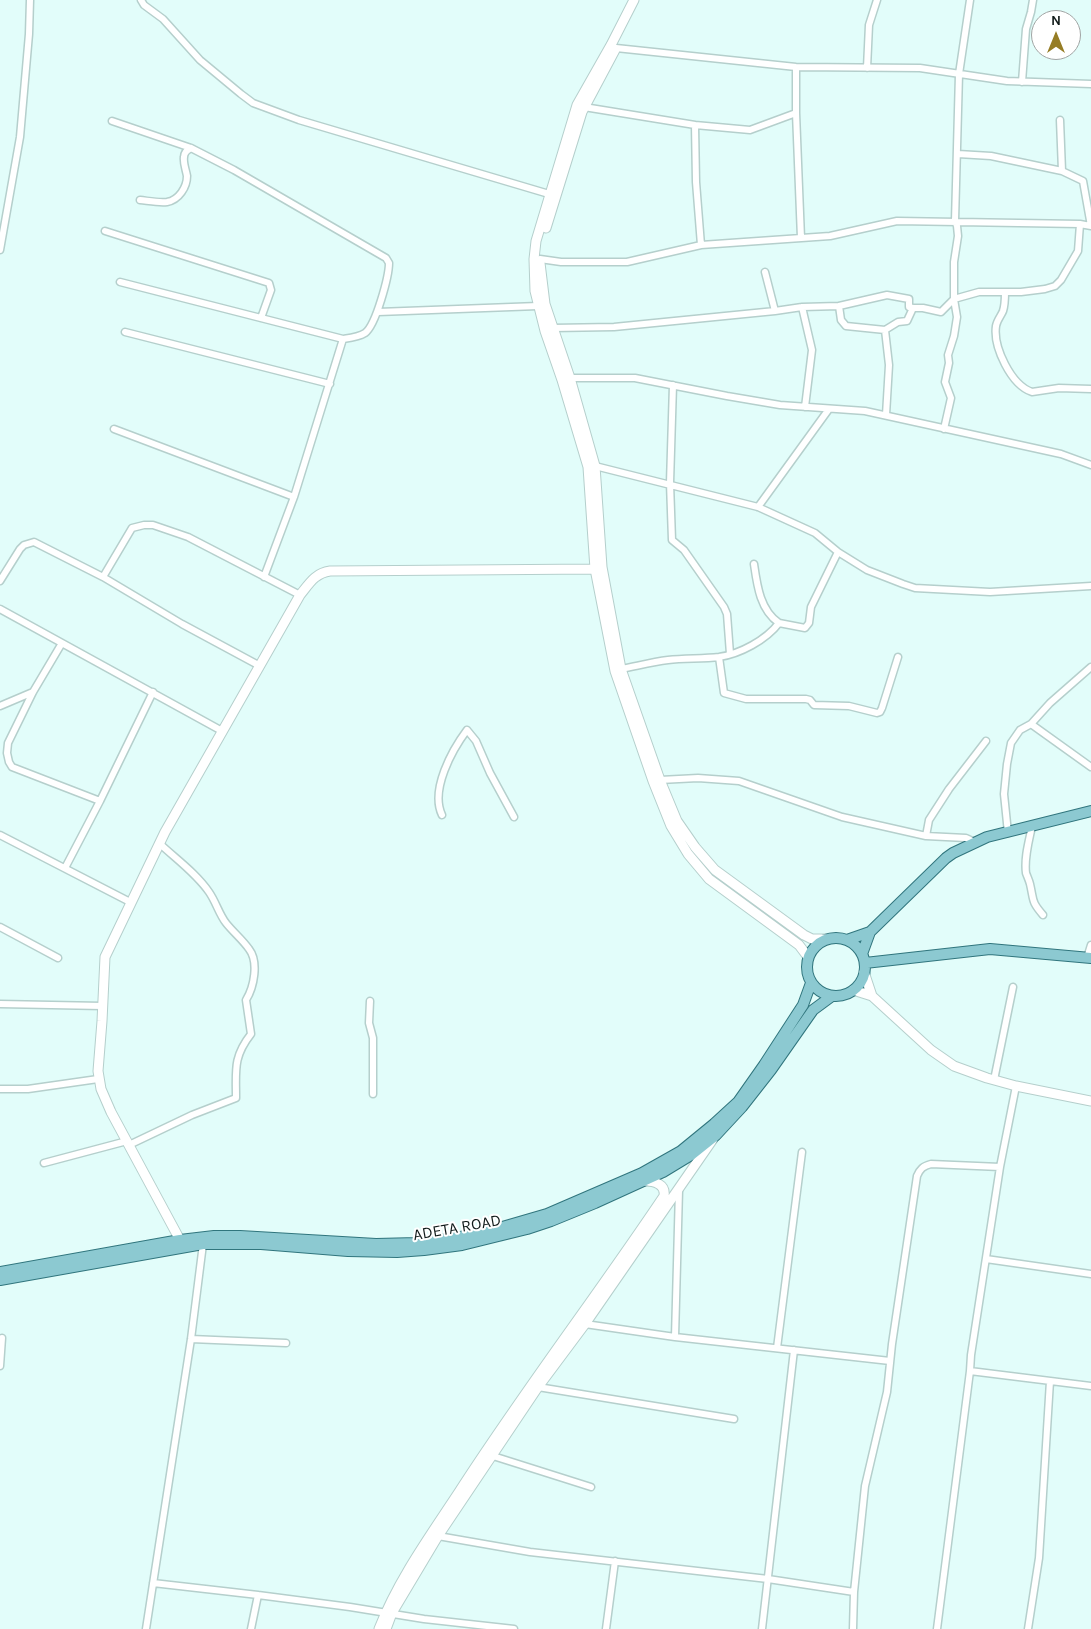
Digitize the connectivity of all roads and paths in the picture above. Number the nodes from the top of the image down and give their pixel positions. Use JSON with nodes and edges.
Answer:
{"nodes":[{"id":1,"x":30,"y":0,"type":"edge"},
{"id":2,"x":141,"y":0,"type":"edge"},
{"id":3,"x":634,"y":0,"type":"edge"},
{"id":4,"x":641,"y":0,"type":"edge"},
{"id":5,"x":877,"y":0,"type":"edge"},
{"id":6,"x":970,"y":0,"type":"edge"},
{"id":7,"x":1033,"y":0,"type":"edge"},
{"id":8,"x":628,"y":18,"type":"junction"},
{"id":9,"x":616,"y":48,"type":"junction"},
{"id":10,"x":796,"y":67,"type":"junction"},
{"id":11,"x":868,"y":68,"type":"junction"},
{"id":12,"x":959,"y":74,"type":"junction"},
{"id":13,"x":1022,"y":82,"type":"junction"},
{"id":14,"x":1091,"y":84,"type":"edge"},
{"id":15,"x":584,"y":107,"type":"junction"},
{"id":16,"x":796,"y":112,"type":"junction"},
{"id":17,"x":1060,"y":120,"type":"dead end"},
{"id":18,"x":112,"y":121,"type":"dead end"},
{"id":19,"x":695,"y":125,"type":"junction"},
{"id":20,"x":191,"y":148,"type":"junction"},
{"id":21,"x":958,"y":154,"type":"junction"},
{"id":22,"x":1062,"y":171,"type":"junction"},
{"id":23,"x":558,"y":177,"type":"junction"},
{"id":24,"x":549,"y":194,"type":"junction"},
{"id":25,"x":140,"y":200,"type":"dead end"},
{"id":26,"x":955,"y":221,"type":"junction"},
{"id":27,"x":1080,"y":224,"type":"junction"},
{"id":28,"x":1091,"y":226,"type":"edge"},
{"id":29,"x":105,"y":231,"type":"dead end"},
{"id":30,"x":801,"y":238,"type":"junction"},
{"id":31,"x":701,"y":245,"type":"junction"},
{"id":32,"x":0,"y":250,"type":"edge"},
{"id":33,"x":540,"y":259,"type":"junction"},
{"id":34,"x":766,"y":272,"type":"dead end"},
{"id":35,"x":120,"y":282,"type":"dead end"},
{"id":36,"x":1005,"y":292,"type":"junction"},
{"id":37,"x":954,"y":299,"type":"junction"},
{"id":38,"x":538,"y":306,"type":"junction"},
{"id":39,"x":840,"y":306,"type":"junction"},
{"id":40,"x":802,"y":307,"type":"junction"},
{"id":41,"x":913,"y":308,"type":"junction"},
{"id":42,"x":775,"y":311,"type":"junction"},
{"id":43,"x":378,"y":312,"type":"junction"},
{"id":44,"x":261,"y":318,"type":"junction"},
{"id":45,"x":552,"y":328,"type":"junction"},
{"id":46,"x":885,"y":330,"type":"junction"},
{"id":47,"x":125,"y":332,"type":"dead end"},
{"id":48,"x":343,"y":339,"type":"junction"},
{"id":49,"x":570,"y":378,"type":"junction"},
{"id":50,"x":330,"y":384,"type":"junction"},
{"id":51,"x":673,"y":385,"type":"junction"},
{"id":52,"x":1091,"y":389,"type":"edge"},
{"id":53,"x":572,"y":400,"type":"junction"},
{"id":54,"x":805,"y":407,"type":"junction"},
{"id":55,"x":828,"y":409,"type":"junction"},
{"id":56,"x":886,"y":415,"type":"junction"},
{"id":57,"x":114,"y":429,"type":"dead end"},
{"id":58,"x":944,"y":429,"type":"junction"},
{"id":59,"x":1091,"y":465,"type":"edge"},
{"id":60,"x":595,"y":466,"type":"junction"},
{"id":61,"x":670,"y":483,"type":"junction"},
{"id":62,"x":294,"y":497,"type":"junction"},
{"id":63,"x":758,"y":507,"type":"junction"},
{"id":64,"x":838,"y":552,"type":"junction"},
{"id":65,"x":754,"y":564,"type":"dead end"},
{"id":66,"x":595,"y":569,"type":"junction"},
{"id":67,"x":103,"y":577,"type":"junction"},
{"id":68,"x":264,"y":577,"type":"junction"},
{"id":69,"x":0,"y":581,"type":"edge"},
{"id":70,"x":1091,"y":586,"type":"edge"},
{"id":71,"x":300,"y":596,"type":"junction"},
{"id":72,"x":0,"y":609,"type":"edge"},
{"id":73,"x":779,"y":623,"type":"junction"},
{"id":74,"x":62,"y":643,"type":"junction"},
{"id":75,"x":730,"y":654,"type":"junction"},
{"id":76,"x":720,"y":657,"type":"junction"},
{"id":77,"x":898,"y":658,"type":"dead end"},
{"id":78,"x":260,"y":666,"type":"junction"},
{"id":79,"x":1091,"y":667,"type":"edge"},
{"id":80,"x":622,"y":669,"type":"junction"},
{"id":81,"x":33,"y":692,"type":"junction"},
{"id":82,"x":153,"y":692,"type":"junction"},
{"id":83,"x":0,"y":706,"type":"edge"},
{"id":84,"x":1031,"y":724,"type":"junction"},
{"id":85,"x":222,"y":731,"type":"junction"},
{"id":86,"x":986,"y":742,"type":"dead end"},
{"id":87,"x":1091,"y":767,"type":"edge"},
{"id":88,"x":660,"y":780,"type":"junction"},
{"id":89,"x":663,"y":797,"type":"junction"},
{"id":90,"x":100,"y":801,"type":"junction"},
{"id":91,"x":1091,"y":812,"type":"edge"},
{"id":92,"x":442,"y":815,"type":"dead end"},
{"id":93,"x":514,"y":817,"type":"dead end"},
{"id":94,"x":1032,"y":826,"type":"junction"},
{"id":95,"x":1008,"y":833,"type":"junction"},
{"id":96,"x":0,"y":835,"type":"edge"},
{"id":97,"x":926,"y":836,"type":"junction"},
{"id":98,"x":977,"y":842,"type":"junction"},
{"id":99,"x":159,"y":843,"type":"junction"},
{"id":100,"x":65,"y":868,"type":"junction"},
{"id":101,"x":130,"y":902,"type":"junction"},
{"id":102,"x":1043,"y":915,"type":"dead end"},
{"id":103,"x":0,"y":927,"type":"edge"},
{"id":104,"x":870,"y":932,"type":"junction"},
{"id":105,"x":825,"y":940,"type":"junction"},
{"id":106,"x":847,"y":940,"type":"junction"},
{"id":107,"x":1091,"y":945,"type":"edge"},
{"id":108,"x":808,"y":957,"type":"junction"},
{"id":109,"x":58,"y":958,"type":"dead end"},
{"id":110,"x":1089,"y":958,"type":"edge"},
{"id":111,"x":864,"y":963,"type":"junction"},
{"id":112,"x":811,"y":983,"type":"junction"},
{"id":113,"x":1013,"y":987,"type":"dead end"},
{"id":114,"x":854,"y":990,"type":"junction"},
{"id":115,"x":832,"y":996,"type":"junction"},
{"id":116,"x":872,"y":996,"type":"junction"},
{"id":117,"x":370,"y":1001,"type":"dead end"},
{"id":118,"x":0,"y":1004,"type":"edge"},
{"id":119,"x":103,"y":1006,"type":"junction"},
{"id":120,"x":98,"y":1079,"type":"junction"},
{"id":121,"x":994,"y":1080,"type":"junction"},
{"id":122,"x":1016,"y":1086,"type":"junction"},
{"id":123,"x":0,"y":1089,"type":"edge"},
{"id":124,"x":372,"y":1094,"type":"dead end"},
{"id":125,"x":1091,"y":1101,"type":"edge"},
{"id":126,"x":716,"y":1135,"type":"junction"},
{"id":127,"x":128,"y":1143,"type":"junction"},
{"id":128,"x":802,"y":1152,"type":"dead end"},
{"id":129,"x":44,"y":1163,"type":"dead end"},
{"id":130,"x":1000,"y":1167,"type":"junction"},
{"id":131,"x":645,"y":1181,"type":"junction"},
{"id":132,"x":679,"y":1190,"type":"junction"},
{"id":133,"x":493,"y":1234,"type":"junction"},
{"id":134,"x":180,"y":1240,"type":"junction"},
{"id":135,"x":203,"y":1244,"type":"junction"},
{"id":136,"x":986,"y":1259,"type":"junction"},
{"id":137,"x":0,"y":1272,"type":"edge"},
{"id":138,"x":1091,"y":1274,"type":"edge"},
{"id":139,"x":0,"y":1280,"type":"edge"},
{"id":140,"x":585,"y":1324,"type":"junction"},
{"id":141,"x":675,"y":1337,"type":"junction"},
{"id":142,"x":2,"y":1338,"type":"dead end"},
{"id":143,"x":191,"y":1338,"type":"junction"},
{"id":144,"x":286,"y":1343,"type":"dead end"},
{"id":145,"x":777,"y":1348,"type":"junction"},
{"id":146,"x":794,"y":1350,"type":"junction"},
{"id":147,"x":890,"y":1361,"type":"junction"},
{"id":148,"x":0,"y":1366,"type":"edge"},
{"id":149,"x":970,"y":1371,"type":"junction"},
{"id":150,"x":1050,"y":1382,"type":"junction"},
{"id":151,"x":1091,"y":1386,"type":"edge"},
{"id":152,"x":538,"y":1387,"type":"junction"},
{"id":153,"x":734,"y":1419,"type":"dead end"},
{"id":154,"x":493,"y":1456,"type":"junction"},
{"id":155,"x":591,"y":1487,"type":"dead end"},
{"id":156,"x":438,"y":1536,"type":"junction"},
{"id":157,"x":615,"y":1561,"type":"junction"},
{"id":158,"x":768,"y":1579,"type":"junction"},
{"id":159,"x":153,"y":1583,"type":"junction"},
{"id":160,"x":854,"y":1592,"type":"junction"},
{"id":161,"x":258,"y":1595,"type":"junction"},
{"id":162,"x":389,"y":1613,"type":"junction"},
{"id":163,"x":146,"y":1629,"type":"edge"},
{"id":164,"x":251,"y":1629,"type":"edge"},
{"id":165,"x":378,"y":1629,"type":"edge"},
{"id":166,"x":386,"y":1629,"type":"edge"},
{"id":167,"x":514,"y":1629,"type":"edge"},
{"id":168,"x":606,"y":1629,"type":"edge"},
{"id":169,"x":762,"y":1629,"type":"edge"},
{"id":170,"x":852,"y":1629,"type":"edge"},
{"id":171,"x":937,"y":1629,"type":"edge"},
{"id":172,"x":1028,"y":1629,"type":"edge"}],
"edges":[{"from":1,"to":32,"type":"street"},
{"from":2,"to":24,"type":"street"},
{"from":3,"to":8,"type":"street"},
{"from":4,"to":8,"type":"street"},
{"from":5,"to":11,"type":"street"},
{"from":6,"to":12,"type":"street"},
{"from":7,"to":13,"type":"street"},
{"from":8,"to":9,"type":"street"},
{"from":8,"to":23,"type":"street"},
{"from":9,"to":10,"type":"street"},
{"from":9,"to":15,"type":"street"},
{"from":10,"to":11,"type":"street"},
{"from":10,"to":16,"type":"street"},
{"from":11,"to":12,"type":"street"},
{"from":12,"to":13,"type":"street"},
{"from":12,"to":21,"type":"street"},
{"from":13,"to":14,"type":"street"},
{"from":15,"to":19,"type":"street"},
{"from":15,"to":23,"type":"street"},
{"from":16,"to":19,"type":"street"},
{"from":16,"to":30,"type":"street"},
{"from":17,"to":22,"type":"street"},
{"from":18,"to":20,"type":"street"},
{"from":19,"to":31,"type":"street"},
{"from":20,"to":25,"type":"street"},
{"from":20,"to":43,"type":"street"},
{"from":21,"to":22,"type":"street"},
{"from":21,"to":26,"type":"street"},
{"from":22,"to":28,"type":"street"},
{"from":23,"to":24,"type":"street"},
{"from":23,"to":33,"type":"street"},
{"from":24,"to":38,"type":"street"},
{"from":26,"to":27,"type":"street"},
{"from":26,"to":30,"type":"street"},
{"from":26,"to":37,"type":"street"},
{"from":27,"to":28,"type":"street"},
{"from":27,"to":36,"type":"street"},
{"from":29,"to":44,"type":"street"},
{"from":30,"to":31,"type":"street"},
{"from":31,"to":33,"type":"street"},
{"from":33,"to":45,"type":"street"},
{"from":34,"to":42,"type":"street"},
{"from":35,"to":44,"type":"street"},
{"from":36,"to":37,"type":"street"},
{"from":36,"to":52,"type":"street"},
{"from":37,"to":41,"type":"street"},
{"from":37,"to":58,"type":"street"},
{"from":38,"to":43,"type":"street"},
{"from":38,"to":53,"type":"street"},
{"from":39,"to":40,"type":"street"},
{"from":39,"to":41,"type":"street"},
{"from":39,"to":46,"type":"street"},
{"from":40,"to":42,"type":"street"},
{"from":40,"to":54,"type":"street"},
{"from":41,"to":46,"type":"street"},
{"from":42,"to":45,"type":"street"},
{"from":43,"to":48,"type":"street"},
{"from":44,"to":48,"type":"street"},
{"from":45,"to":49,"type":"street"},
{"from":46,"to":56,"type":"street"},
{"from":47,"to":50,"type":"street"},
{"from":48,"to":50,"type":"street"},
{"from":49,"to":51,"type":"street"},
{"from":49,"to":53,"type":"street"},
{"from":50,"to":62,"type":"street"},
{"from":51,"to":54,"type":"street"},
{"from":51,"to":61,"type":"street"},
{"from":53,"to":60,"type":"street"},
{"from":53,"to":66,"type":"street"},
{"from":54,"to":55,"type":"street"},
{"from":55,"to":56,"type":"street"},
{"from":55,"to":63,"type":"street"},
{"from":56,"to":58,"type":"street"},
{"from":57,"to":62,"type":"street"},
{"from":58,"to":59,"type":"street"},
{"from":60,"to":61,"type":"street"},
{"from":60,"to":80,"type":"street"},
{"from":61,"to":63,"type":"street"},
{"from":61,"to":75,"type":"street"},
{"from":62,"to":68,"type":"street"},
{"from":63,"to":64,"type":"street"},
{"from":64,"to":70,"type":"street"},
{"from":64,"to":73,"type":"street"},
{"from":65,"to":73,"type":"street"},
{"from":66,"to":71,"type":"street"},
{"from":66,"to":89,"type":"street"},
{"from":67,"to":68,"type":"street"},
{"from":67,"to":69,"type":"street"},
{"from":67,"to":78,"type":"street"},
{"from":68,"to":71,"type":"street"},
{"from":71,"to":78,"type":"street"},
{"from":72,"to":74,"type":"street"},
{"from":73,"to":75,"type":"street"},
{"from":74,"to":81,"type":"street"},
{"from":74,"to":82,"type":"street"},
{"from":75,"to":76,"type":"street"},
{"from":76,"to":77,"type":"street"},
{"from":76,"to":80,"type":"street"},
{"from":78,"to":85,"type":"street"},
{"from":79,"to":84,"type":"street"},
{"from":80,"to":88,"type":"street"},
{"from":81,"to":83,"type":"street"},
{"from":81,"to":90,"type":"street"},
{"from":82,"to":85,"type":"street"},
{"from":82,"to":90,"type":"street"},
{"from":84,"to":87,"type":"street"},
{"from":84,"to":95,"type":"street"},
{"from":85,"to":99,"type":"street"},
{"from":86,"to":97,"type":"street"},
{"from":88,"to":89,"type":"street"},
{"from":88,"to":97,"type":"street"},
{"from":89,"to":105,"type":"street"},
{"from":89,"to":108,"type":"street"},
{"from":90,"to":100,"type":"street"},
{"from":91,"to":94,"type":"main road"},
{"from":92,"to":93,"type":"street"},
{"from":94,"to":95,"type":"main road"},
{"from":94,"to":102,"type":"street"},
{"from":95,"to":98,"type":"main road"},
{"from":96,"to":100,"type":"street"},
{"from":97,"to":98,"type":"street"},
{"from":98,"to":104,"type":"main road"},
{"from":99,"to":101,"type":"street"},
{"from":99,"to":127,"type":"street"},
{"from":100,"to":101,"type":"street"},
{"from":101,"to":119,"type":"street"},
{"from":103,"to":109,"type":"street"},
{"from":104,"to":106,"type":"main road"},
{"from":104,"to":111,"type":"main road"},
{"from":105,"to":106,"type":"main road"},
{"from":105,"to":108,"type":"main road"},
{"from":106,"to":111,"type":"main road"},
{"from":107,"to":110,"type":"street"},
{"from":108,"to":112,"type":"main road"},
{"from":110,"to":111,"type":"main road"},
{"from":111,"to":114,"type":"main road"},
{"from":111,"to":116,"type":"street"},
{"from":112,"to":115,"type":"main road"},
{"from":112,"to":133,"type":"main road","name":"ADETA ROAD"},
{"from":113,"to":121,"type":"street"},
{"from":114,"to":115,"type":"main road"},
{"from":114,"to":116,"type":"street"},
{"from":115,"to":126,"type":"main road","name":"ADETA ROAD"},
{"from":116,"to":121,"type":"street"},
{"from":117,"to":124,"type":"street"},
{"from":118,"to":119,"type":"street"},
{"from":119,"to":120,"type":"street"},
{"from":120,"to":123,"type":"street"},
{"from":120,"to":127,"type":"street"},
{"from":121,"to":122,"type":"street"},
{"from":122,"to":125,"type":"street"},
{"from":122,"to":130,"type":"street"},
{"from":126,"to":131,"type":"main road","name":"ADETA ROAD"},
{"from":126,"to":132,"type":"street"},
{"from":127,"to":129,"type":"street"},
{"from":127,"to":134,"type":"street"},
{"from":128,"to":145,"type":"street"},
{"from":130,"to":136,"type":"street"},
{"from":130,"to":147,"type":"street"},
{"from":131,"to":133,"type":"main road","name":"ADETA ROAD"},
{"from":131,"to":162,"type":"street"},
{"from":132,"to":140,"type":"street"},
{"from":132,"to":141,"type":"street"},
{"from":133,"to":134,"type":"main road","name":"ADETA ROAD"},
{"from":133,"to":135,"type":"main road","name":"ADETA ROAD"},
{"from":134,"to":137,"type":"main road","name":"ADETA ROAD"},
{"from":135,"to":139,"type":"main road","name":"ADETA ROAD"},
{"from":135,"to":143,"type":"street"},
{"from":136,"to":138,"type":"street"},
{"from":136,"to":149,"type":"street"},
{"from":140,"to":141,"type":"street"},
{"from":140,"to":152,"type":"street"},
{"from":141,"to":145,"type":"street"},
{"from":142,"to":148,"type":"street"},
{"from":143,"to":144,"type":"street"},
{"from":143,"to":159,"type":"street"},
{"from":145,"to":146,"type":"street"},
{"from":146,"to":147,"type":"street"},
{"from":146,"to":158,"type":"street"},
{"from":147,"to":160,"type":"street"},
{"from":149,"to":150,"type":"street"},
{"from":149,"to":171,"type":"street"},
{"from":150,"to":151,"type":"street"},
{"from":150,"to":172,"type":"street"},
{"from":152,"to":153,"type":"street"},
{"from":152,"to":154,"type":"street"},
{"from":154,"to":155,"type":"street"},
{"from":154,"to":156,"type":"street"},
{"from":156,"to":157,"type":"street"},
{"from":156,"to":162,"type":"street"},
{"from":157,"to":158,"type":"street"},
{"from":157,"to":168,"type":"street"},
{"from":158,"to":160,"type":"street"},
{"from":158,"to":169,"type":"street"},
{"from":159,"to":161,"type":"street"},
{"from":159,"to":163,"type":"street"},
{"from":160,"to":170,"type":"street"},
{"from":161,"to":162,"type":"street"},
{"from":161,"to":164,"type":"street"},
{"from":162,"to":165,"type":"street"},
{"from":162,"to":166,"type":"street"},
{"from":162,"to":167,"type":"street"}]}
